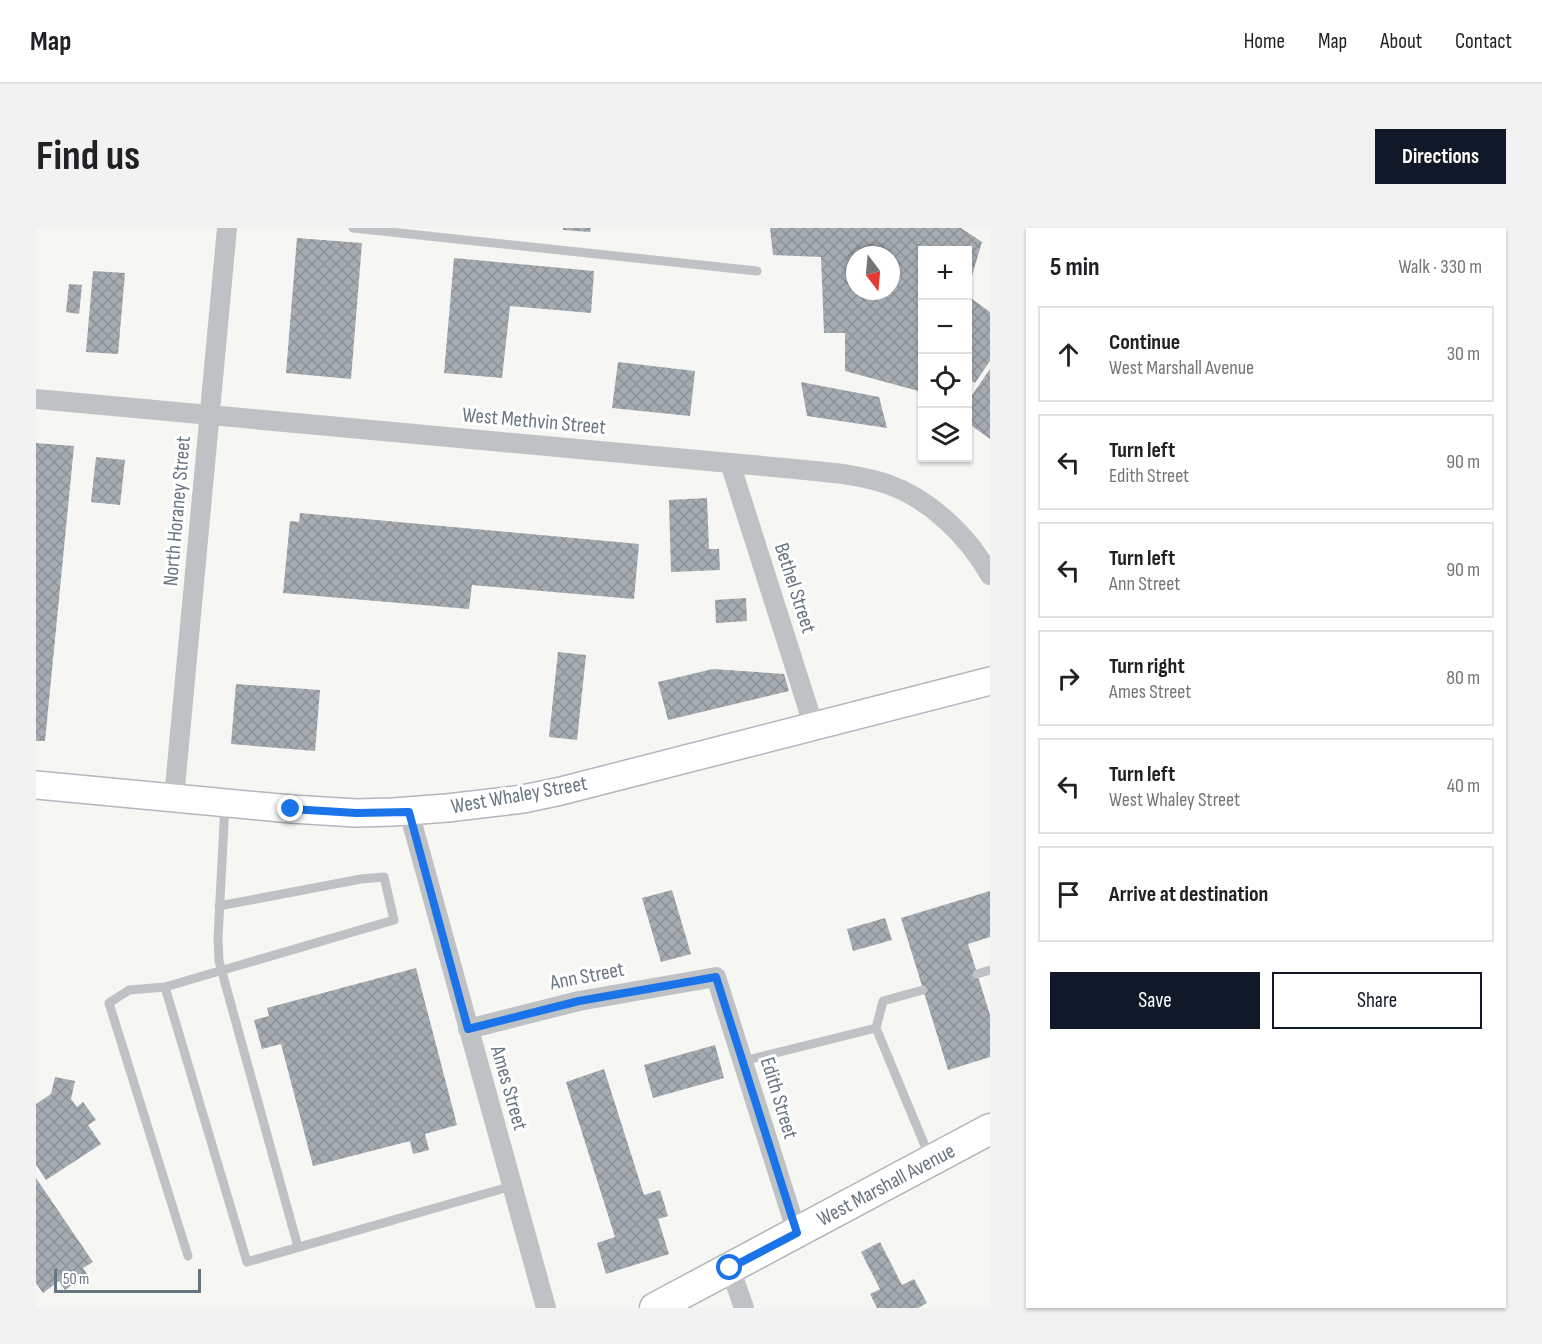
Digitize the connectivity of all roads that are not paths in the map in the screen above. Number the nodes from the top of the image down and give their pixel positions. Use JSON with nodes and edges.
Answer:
{"nodes":[{"id":1,"x":227,"y":228,"type":"edge"},
{"id":2,"x":353,"y":228,"type":"edge"},
{"id":3,"x":757,"y":270,"type":"dead end"},
{"id":4,"x":36,"y":399,"type":"edge"},
{"id":5,"x":210,"y":415,"type":"junction"},
{"id":6,"x":730,"y":463,"type":"junction"},
{"id":7,"x":990,"y":575,"type":"edge"},
{"id":8,"x":990,"y":681,"type":"edge"},
{"id":9,"x":814,"y":727,"type":"junction"},
{"id":10,"x":36,"y":785,"type":"edge"},
{"id":11,"x":174,"y":798,"type":"junction"},
{"id":12,"x":225,"y":803,"type":"junction"},
{"id":13,"x":409,"y":812,"type":"junction"},
{"id":14,"x":219,"y":906,"type":"junction"},
{"id":15,"x":990,"y":970,"type":"edge"},
{"id":16,"x":221,"y":971,"type":"junction"},
{"id":17,"x":977,"y":974,"type":"dead end"},
{"id":18,"x":716,"y":977,"type":"joint"},
{"id":19,"x":165,"y":987,"type":"junction"},
{"id":20,"x":923,"y":990,"type":"dead end"},
{"id":21,"x":876,"y":1028,"type":"junction"},
{"id":22,"x":468,"y":1029,"type":"junction"},
{"id":23,"x":742,"y":1061,"type":"junction"},
{"id":24,"x":990,"y":1130,"type":"edge"},
{"id":25,"x":931,"y":1160,"type":"junction"},
{"id":26,"x":512,"y":1186,"type":"junction"},
{"id":27,"x":797,"y":1233,"type":"junction"},
{"id":28,"x":298,"y":1247,"type":"junction"},
{"id":29,"x":188,"y":1256,"type":"dead end"},
{"id":30,"x":730,"y":1268,"type":"junction"},
{"id":31,"x":546,"y":1308,"type":"edge"},
{"id":32,"x":655,"y":1308,"type":"edge"},
{"id":33,"x":744,"y":1308,"type":"edge"}],
"edges":[{"from":1,"to":5,"type":"street","name":"North Horaney Street"},
{"from":2,"to":3,"type":"lane"},
{"from":4,"to":5,"type":"street","name":"West Methvin Street"},
{"from":5,"to":6,"type":"street","name":"West Methvin Street"},
{"from":5,"to":11,"type":"street","name":"North Horaney Street"},
{"from":6,"to":7,"type":"street","name":"West Methvin Street"},
{"from":6,"to":9,"type":"street","name":"Bethel Street"},
{"from":8,"to":9,"type":"street","name":"West Whaley Street"},
{"from":9,"to":13,"type":"street","name":"West Whaley Street"},
{"from":10,"to":11,"type":"street","name":"West Whaley Street"},
{"from":11,"to":12,"type":"street","name":"West Whaley Street"},
{"from":12,"to":13,"type":"street","name":"West Whaley Street"},
{"from":12,"to":14,"type":"lane"},
{"from":13,"to":22,"type":"street","name":"Ames Street"},
{"from":14,"to":16,"type":"lane"},
{"from":14,"to":16,"type":"lane"},
{"from":15,"to":17,"type":"lane"},
{"from":16,"to":19,"type":"lane"},
{"from":16,"to":28,"type":"lane"},
{"from":18,"to":22,"type":"street","name":"Ann Street"},
{"from":18,"to":23,"type":"street","name":"Edith Street"},
{"from":19,"to":28,"type":"lane"},
{"from":19,"to":29,"type":"lane"},
{"from":20,"to":21,"type":"lane"},
{"from":21,"to":23,"type":"lane"},
{"from":21,"to":25,"type":"lane"},
{"from":22,"to":26,"type":"street","name":"Ames Street"},
{"from":23,"to":27,"type":"street","name":"Edith Street"},
{"from":24,"to":25,"type":"main road","name":"West Marshall Avenue"},
{"from":25,"to":27,"type":"main road","name":"West Marshall Avenue"},
{"from":26,"to":28,"type":"lane"},
{"from":26,"to":31,"type":"street","name":"Ames Street"},
{"from":27,"to":30,"type":"main road","name":"West Marshall Avenue"},
{"from":30,"to":32,"type":"main road","name":"West Marshall Avenue"},
{"from":30,"to":33,"type":"street"}]}
